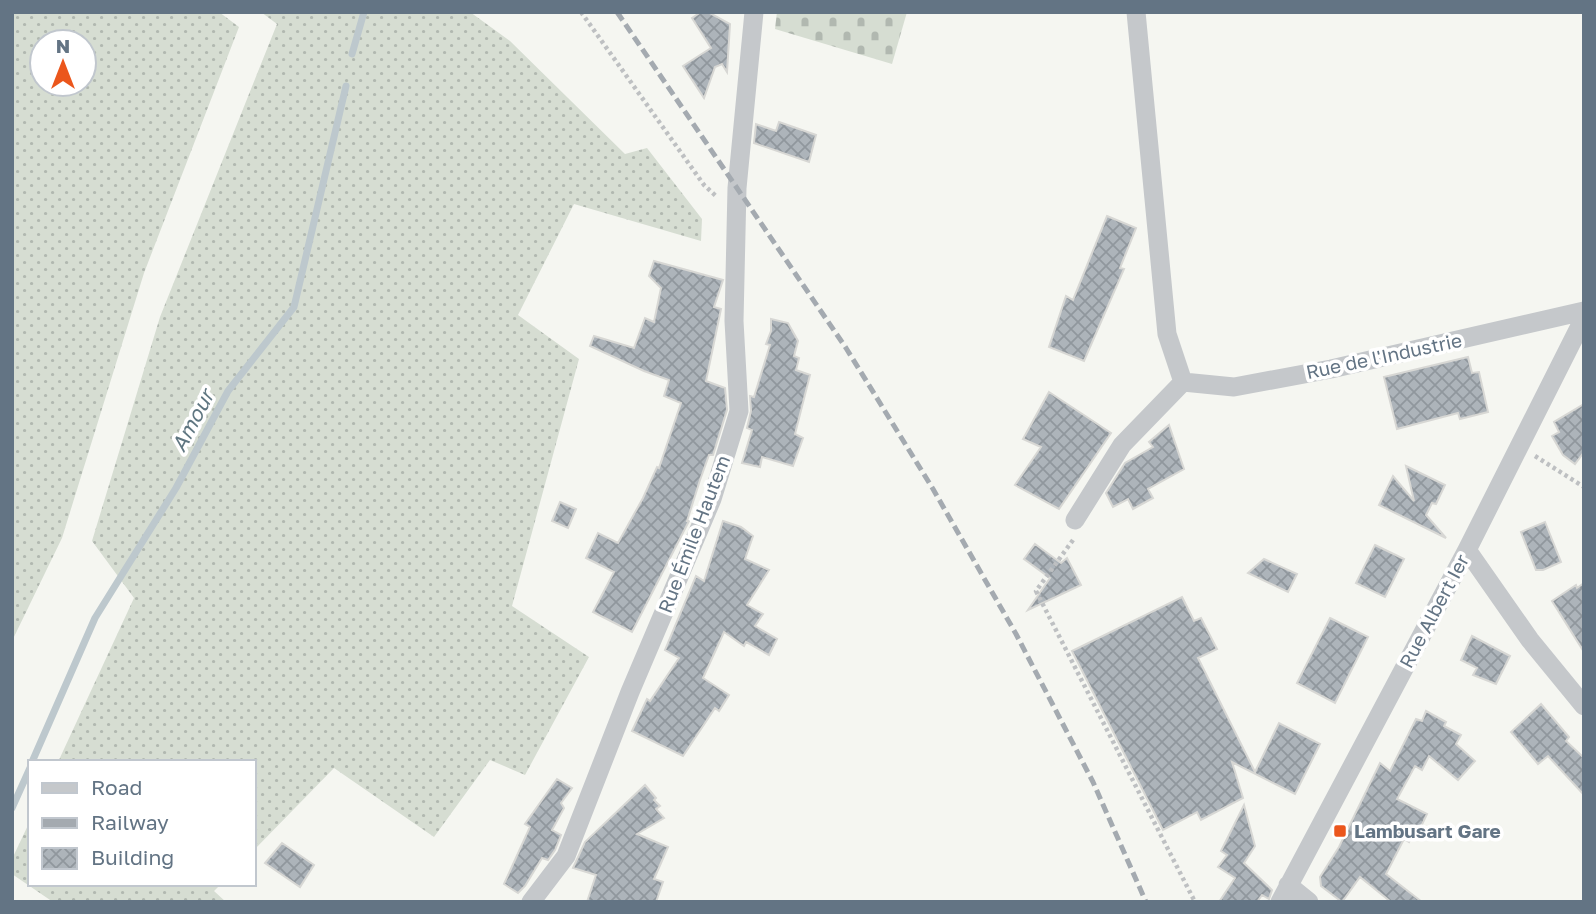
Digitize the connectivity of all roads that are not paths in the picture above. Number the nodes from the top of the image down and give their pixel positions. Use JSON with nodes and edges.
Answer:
{"nodes":[{"id":1,"x":754,"y":12,"type":"edge"},
{"id":2,"x":1136,"y":12,"type":"edge"},
{"id":3,"x":1584,"y":311,"type":"edge"},
{"id":4,"x":1584,"y":318,"type":"edge"},
{"id":5,"x":1183,"y":382,"type":"junction"},
{"id":6,"x":1075,"y":520,"type":"road end"},
{"id":7,"x":1468,"y":550,"type":"junction"},
{"id":8,"x":1584,"y":706,"type":"edge"},
{"id":9,"x":1284,"y":894,"type":"edge"},
{"id":10,"x":531,"y":902,"type":"edge"},
{"id":11,"x":1309,"y":902,"type":"edge"}],
"edges":[{"from":1,"to":10,"type":"street","name":"Rue Émile Hautem"},
{"from":2,"to":5,"type":"street"},
{"from":3,"to":5,"type":"street","name":"Rue de l'Industrie"},
{"from":4,"to":7,"type":"street","name":"Rue Albert Ier"},
{"from":5,"to":6,"type":"street"},
{"from":7,"to":8,"type":"street"},
{"from":7,"to":9,"type":"street","name":"Rue Albert Ier"},
{"from":9,"to":11,"type":"street"}]}
